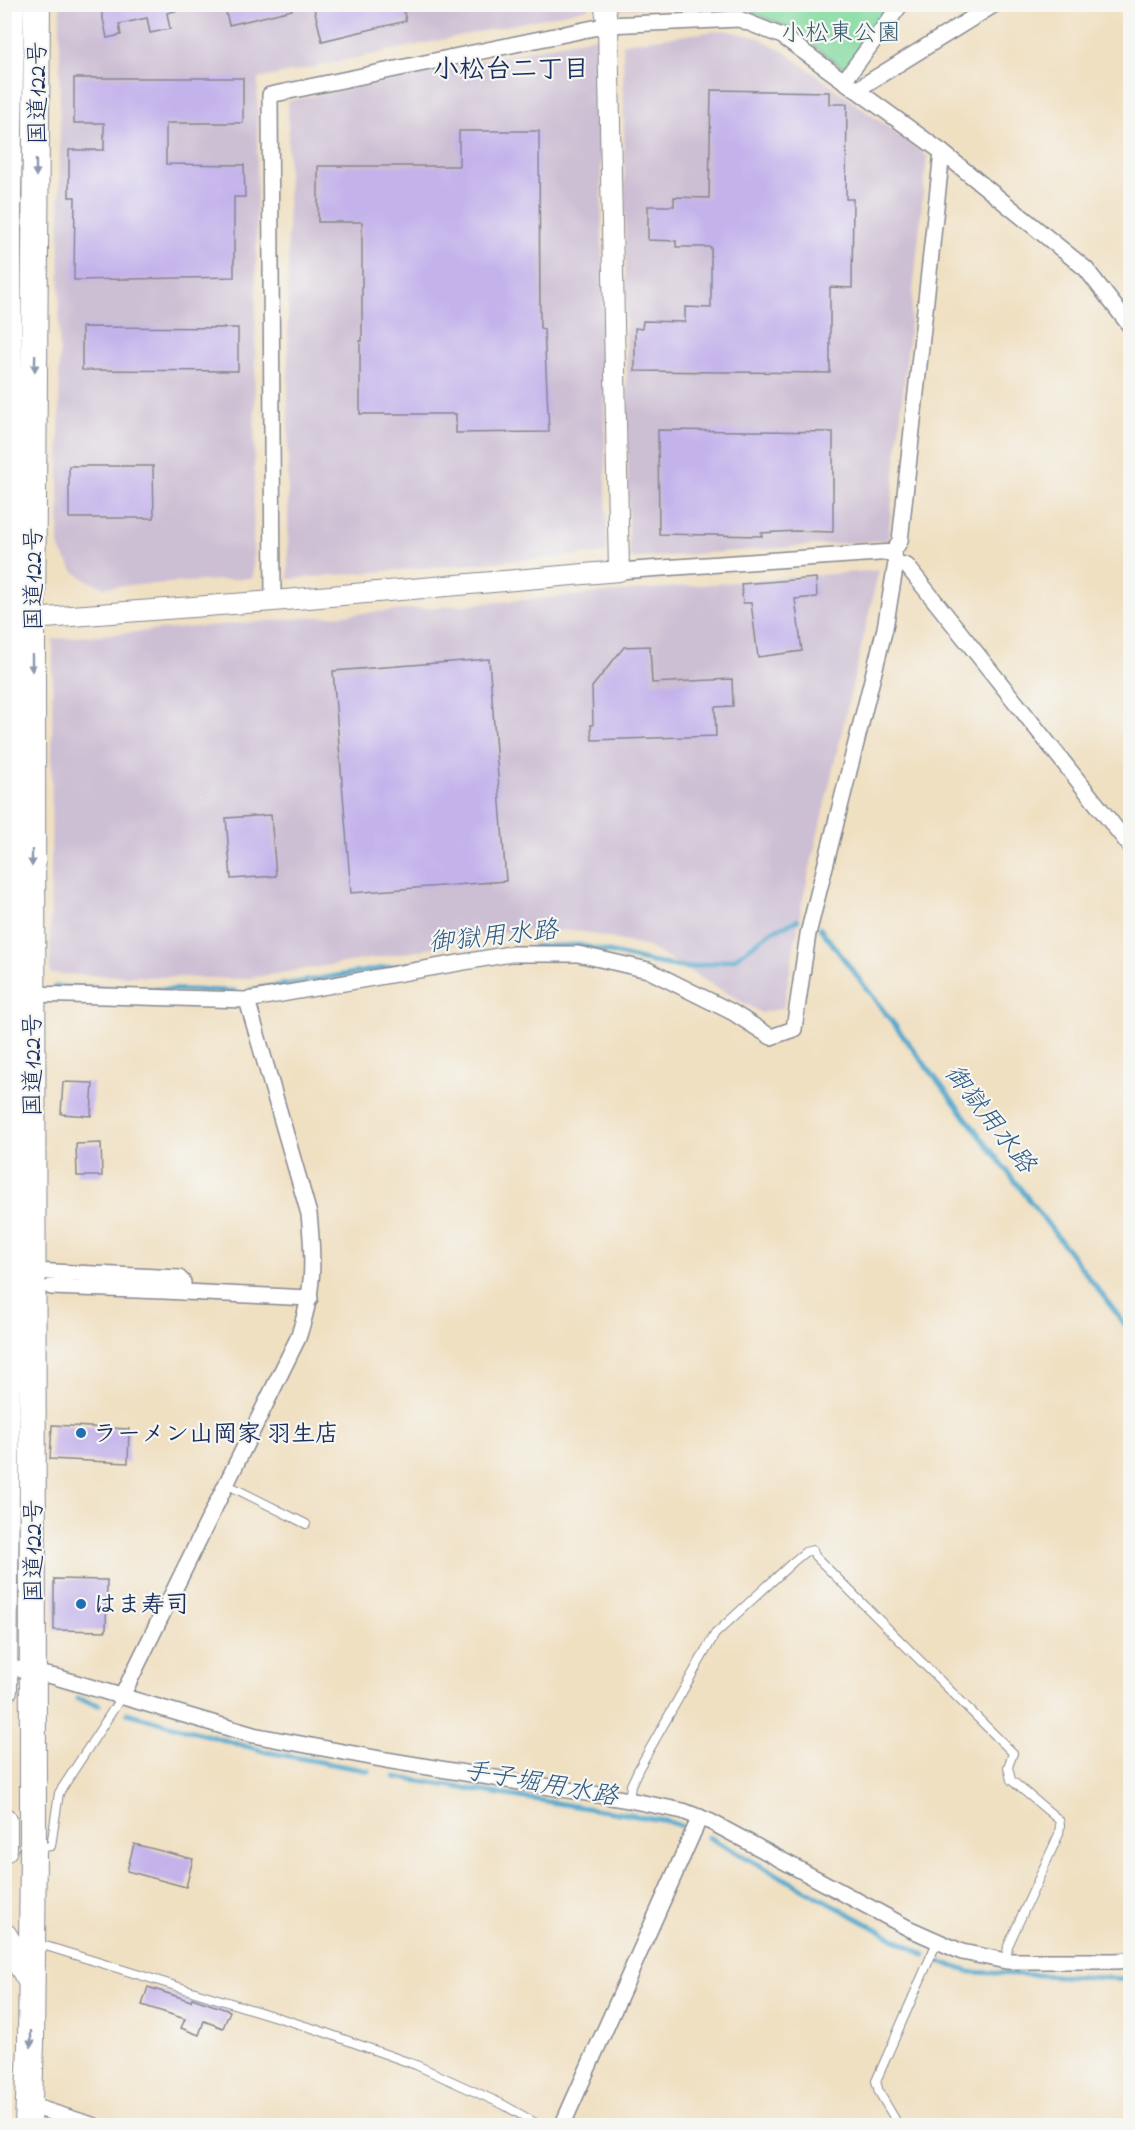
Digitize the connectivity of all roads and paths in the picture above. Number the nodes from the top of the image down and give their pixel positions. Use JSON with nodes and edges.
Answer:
{"nodes":[{"id":1,"x":11,"y":4,"type":"edge"},
{"id":2,"x":37,"y":4,"type":"edge"},
{"id":3,"x":604,"y":4,"type":"edge"},
{"id":4,"x":900,"y":4,"type":"edge"},
{"id":5,"x":994,"y":4,"type":"edge"},
{"id":6,"x":608,"y":25,"type":"junction"},
{"id":7,"x":850,"y":85,"type":"junction"},
{"id":8,"x":942,"y":152,"type":"junction"},
{"id":9,"x":1131,"y":326,"type":"edge"},
{"id":10,"x":894,"y":558,"type":"junction"},
{"id":11,"x":619,"y":571,"type":"junction"},
{"id":12,"x":273,"y":601,"type":"junction"},
{"id":13,"x":15,"y":620,"type":"edge"},
{"id":14,"x":1131,"y":846,"type":"edge"},
{"id":15,"x":33,"y":994,"type":"junction"},
{"id":16,"x":6,"y":996,"type":"edge"},
{"id":17,"x":248,"y":1000,"type":"junction"},
{"id":18,"x":15,"y":1270,"type":"edge"},
{"id":19,"x":51,"y":1287,"type":"dead end"},
{"id":20,"x":183,"y":1292,"type":"junction"},
{"id":21,"x":310,"y":1298,"type":"junction"},
{"id":22,"x":226,"y":1484,"type":"junction"},
{"id":23,"x":306,"y":1524,"type":"dead end"},
{"id":24,"x":5,"y":1666,"type":"edge"},
{"id":25,"x":34,"y":1672,"type":"junction"},
{"id":26,"x":4,"y":1690,"type":"edge"},
{"id":27,"x":122,"y":1696,"type":"junction"},
{"id":28,"x":629,"y":1800,"type":"junction"},
{"id":29,"x":700,"y":1817,"type":"junction"},
{"id":30,"x":4,"y":1821,"type":"edge"},
{"id":31,"x":5,"y":1832,"type":"edge"},
{"id":32,"x":4,"y":1849,"type":"edge"},
{"id":33,"x":33,"y":1849,"type":"junction"},
{"id":34,"x":4,"y":1936,"type":"edge"},
{"id":35,"x":32,"y":1942,"type":"junction"},
{"id":36,"x":937,"y":1942,"type":"junction"},
{"id":37,"x":1006,"y":1960,"type":"junction"},
{"id":38,"x":1131,"y":1960,"type":"edge"},
{"id":39,"x":31,"y":1980,"type":"junction"},
{"id":40,"x":29,"y":2115,"type":"edge"},
{"id":41,"x":95,"y":2126,"type":"edge"},
{"id":42,"x":542,"y":2126,"type":"edge"},
{"id":43,"x":562,"y":2126,"type":"edge"},
{"id":44,"x":899,"y":2126,"type":"edge"}],
"edges":[{"from":1,"to":13,"type":"highway","name":"国道122号"},
{"from":2,"to":13,"type":"highway","name":"国道122号","one_way":true},
{"from":3,"to":6,"type":"street"},
{"from":4,"to":7,"type":"street"},
{"from":5,"to":7,"type":"street"},
{"from":6,"to":7,"type":"street"},
{"from":6,"to":11,"type":"street"},
{"from":6,"to":12,"type":"street"},
{"from":7,"to":8,"type":"street"},
{"from":8,"to":9,"type":"street"},
{"from":8,"to":10,"type":"street"},
{"from":10,"to":11,"type":"street"},
{"from":10,"to":14,"type":"street"},
{"from":10,"to":17,"type":"street"},
{"from":11,"to":12,"type":"street"},
{"from":12,"to":13,"type":"street"},
{"from":13,"to":15,"type":"highway","name":"国道122号","one_way":true},
{"from":13,"to":16,"type":"highway","name":"国道122号"},
{"from":15,"to":17,"type":"street"},
{"from":15,"to":18,"type":"highway","name":"国道122号"},
{"from":16,"to":18,"type":"highway","name":"国道122号"},
{"from":17,"to":21,"type":"street"},
{"from":18,"to":20,"type":"street"},
{"from":18,"to":24,"type":"highway","name":"国道122号"},
{"from":18,"to":25,"type":"highway","name":"国道122号"},
{"from":19,"to":20,"type":"street"},
{"from":20,"to":21,"type":"street"},
{"from":21,"to":22,"type":"street"},
{"from":22,"to":23,"type":"lane"},
{"from":22,"to":27,"type":"street"},
{"from":24,"to":25,"type":"street"},
{"from":24,"to":26,"type":"highway","name":"国道122号"},
{"from":25,"to":27,"type":"street"},
{"from":25,"to":33,"type":"highway","name":"国道122号"},
{"from":27,"to":28,"type":"street"},
{"from":27,"to":33,"type":"lane"},
{"from":28,"to":29,"type":"street"},
{"from":28,"to":37,"type":"lane"},
{"from":29,"to":36,"type":"street"},
{"from":29,"to":43,"type":"street"},
{"from":30,"to":31,"type":"highway"},
{"from":31,"to":32,"type":"highway"},
{"from":33,"to":35,"type":"highway","name":"国道122号"},
{"from":34,"to":39,"type":"highway"},
{"from":35,"to":39,"type":"highway","name":"国道122号"},
{"from":35,"to":42,"type":"lane"},
{"from":36,"to":37,"type":"street"},
{"from":36,"to":44,"type":"lane"},
{"from":37,"to":38,"type":"street"},
{"from":39,"to":40,"type":"highway","name":"国道122号","one_way":true},
{"from":40,"to":41,"type":"street"}]}
